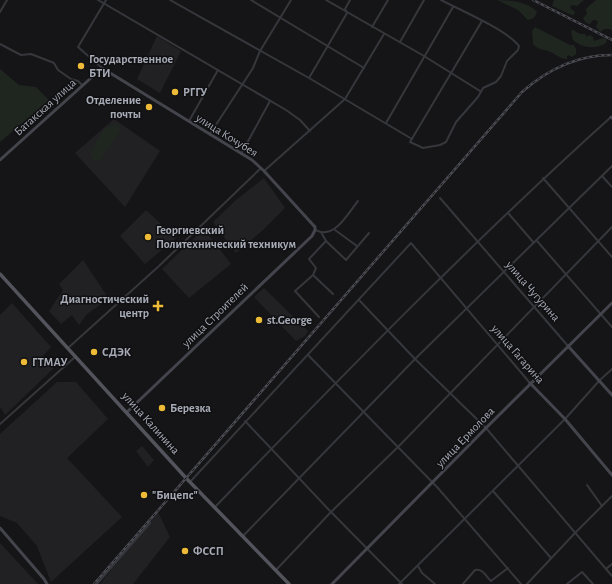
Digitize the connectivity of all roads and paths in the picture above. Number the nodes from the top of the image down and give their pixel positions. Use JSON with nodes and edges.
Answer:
{"nodes":[{"id":1,"x":7,"y":0,"type":"edge"},
{"id":2,"x":98,"y":0,"type":"edge"},
{"id":3,"x":106,"y":0,"type":"edge"},
{"id":4,"x":251,"y":0,"type":"edge"},
{"id":5,"x":291,"y":0,"type":"edge"},
{"id":6,"x":326,"y":0,"type":"edge"},
{"id":7,"x":350,"y":0,"type":"edge"},
{"id":8,"x":388,"y":0,"type":"edge"},
{"id":9,"x":424,"y":0,"type":"edge"},
{"id":10,"x":441,"y":0,"type":"edge"},
{"id":11,"x":173,"y":1,"type":"edge"},
{"id":12,"x":104,"y":3,"type":"junction"},
{"id":13,"x":453,"y":7,"type":"junction"},
{"id":14,"x":0,"y":12,"type":"edge"},
{"id":15,"x":347,"y":13,"type":"junction"},
{"id":16,"x":281,"y":18,"type":"junction"},
{"id":17,"x":482,"y":21,"type":"junction"},
{"id":18,"x":372,"y":26,"type":"junction"},
{"id":19,"x":384,"y":34,"type":"junction"},
{"id":20,"x":400,"y":43,"type":"junction"},
{"id":21,"x":0,"y":44,"type":"edge"},
{"id":22,"x":328,"y":46,"type":"junction"},
{"id":23,"x":260,"y":51,"type":"junction"},
{"id":24,"x":424,"y":56,"type":"junction"},
{"id":25,"x":102,"y":68,"type":"junction"},
{"id":26,"x":364,"y":68,"type":"junction"},
{"id":27,"x":218,"y":70,"type":"junction"},
{"id":28,"x":452,"y":73,"type":"junction"},
{"id":29,"x":309,"y":78,"type":"junction"},
{"id":30,"x":242,"y":85,"type":"junction"},
{"id":31,"x":82,"y":86,"type":"junction"},
{"id":32,"x":480,"y":91,"type":"junction"},
{"id":33,"x":345,"y":99,"type":"junction"},
{"id":34,"x":270,"y":101,"type":"junction"},
{"id":35,"x":612,"y":117,"type":"edge"},
{"id":36,"x":189,"y":121,"type":"junction"},
{"id":37,"x":386,"y":123,"type":"junction"},
{"id":38,"x":310,"y":131,"type":"junction"},
{"id":39,"x":209,"y":134,"type":"junction"},
{"id":40,"x":412,"y":139,"type":"junction"},
{"id":41,"x":241,"y":154,"type":"junction"},
{"id":42,"x":0,"y":160,"type":"edge"},
{"id":43,"x":612,"y":166,"type":"edge"},
{"id":44,"x":263,"y":169,"type":"junction"},
{"id":45,"x":602,"y":175,"type":"junction"},
{"id":46,"x":543,"y":178,"type":"junction"},
{"id":47,"x":612,"y":187,"type":"edge"},
{"id":48,"x":440,"y":198,"type":"dead end"},
{"id":49,"x":358,"y":201,"type":"dead end"},
{"id":50,"x":569,"y":209,"type":"junction"},
{"id":51,"x":508,"y":213,"type":"junction"},
{"id":52,"x":612,"y":227,"type":"edge"},
{"id":53,"x":315,"y":230,"type":"junction"},
{"id":54,"x":335,"y":230,"type":"junction"},
{"id":55,"x":321,"y":232,"type":"junction"},
{"id":56,"x":369,"y":233,"type":"dead end"},
{"id":57,"x":326,"y":241,"type":"junction"},
{"id":58,"x":598,"y":241,"type":"junction"},
{"id":59,"x":478,"y":242,"type":"junction"},
{"id":60,"x":536,"y":242,"type":"junction"},
{"id":61,"x":358,"y":246,"type":"junction"},
{"id":62,"x":612,"y":256,"type":"edge"},
{"id":63,"x":504,"y":272,"type":"junction"},
{"id":64,"x":0,"y":274,"type":"edge"},
{"id":65,"x":566,"y":274,"type":"junction"},
{"id":66,"x":313,"y":275,"type":"junction"},
{"id":67,"x":441,"y":278,"type":"junction"},
{"id":68,"x":333,"y":294,"type":"dead end"},
{"id":69,"x":359,"y":300,"type":"junction"},
{"id":70,"x":612,"y":303,"type":"edge"},
{"id":71,"x":535,"y":307,"type":"junction"},
{"id":72,"x":467,"y":309,"type":"junction"},
{"id":73,"x":600,"y":314,"type":"junction"},
{"id":74,"x":319,"y":317,"type":"dead end"},
{"id":75,"x":612,"y":327,"type":"edge"},
{"id":76,"x":388,"y":330,"type":"junction"},
{"id":77,"x":497,"y":345,"type":"junction"},
{"id":78,"x":568,"y":346,"type":"junction"},
{"id":79,"x":68,"y":348,"type":"junction"},
{"id":80,"x":308,"y":355,"type":"junction"},
{"id":81,"x":76,"y":356,"type":"junction"},
{"id":82,"x":416,"y":359,"type":"junction"},
{"id":83,"x":612,"y":369,"type":"edge"},
{"id":84,"x":599,"y":381,"type":"junction"},
{"id":85,"x":336,"y":383,"type":"junction"},
{"id":86,"x":530,"y":383,"type":"junction"},
{"id":87,"x":450,"y":393,"type":"junction"},
{"id":88,"x":612,"y":395,"type":"edge"},
{"id":89,"x":127,"y":412,"type":"junction"},
{"id":90,"x":364,"y":413,"type":"junction"},
{"id":91,"x":565,"y":419,"type":"junction"},
{"id":92,"x":245,"y":421,"type":"junction"},
{"id":93,"x":0,"y":424,"type":"edge"},
{"id":94,"x":486,"y":428,"type":"junction"},
{"id":95,"x":398,"y":447,"type":"junction"},
{"id":96,"x":271,"y":449,"type":"junction"},
{"id":97,"x":518,"y":466,"type":"junction"},
{"id":98,"x":612,"y":476,"type":"edge"},
{"id":99,"x":299,"y":478,"type":"junction"},
{"id":100,"x":190,"y":482,"type":"junction"},
{"id":101,"x":432,"y":483,"type":"junction"},
{"id":102,"x":587,"y":485,"type":"dead end"},
{"id":103,"x":493,"y":491,"type":"junction"},
{"id":104,"x":612,"y":496,"type":"edge"},
{"id":105,"x":602,"y":506,"type":"junction"},
{"id":106,"x":215,"y":508,"type":"junction"},
{"id":107,"x":332,"y":512,"type":"junction"},
{"id":108,"x":465,"y":519,"type":"junction"},
{"id":109,"x":150,"y":523,"type":"dead end"},
{"id":110,"x":0,"y":528,"type":"edge"},
{"id":111,"x":575,"y":533,"type":"junction"},
{"id":112,"x":243,"y":536,"type":"junction"},
{"id":113,"x":368,"y":548,"type":"junction"},
{"id":114,"x":551,"y":558,"type":"junction"},
{"id":115,"x":612,"y":564,"type":"edge"},
{"id":116,"x":418,"y":566,"type":"junction"},
{"id":117,"x":508,"y":568,"type":"junction"},
{"id":118,"x":606,"y":569,"type":"junction"},
{"id":119,"x":276,"y":570,"type":"junction"},
{"id":120,"x":612,"y":576,"type":"edge"},
{"id":121,"x":47,"y":584,"type":"edge"},
{"id":122,"x":97,"y":584,"type":"edge"},
{"id":123,"x":289,"y":584,"type":"edge"},
{"id":124,"x":332,"y":584,"type":"edge"},
{"id":125,"x":401,"y":584,"type":"edge"},
{"id":126,"x":435,"y":584,"type":"edge"},
{"id":127,"x":463,"y":584,"type":"edge"},
{"id":128,"x":522,"y":584,"type":"edge"},
{"id":129,"x":527,"y":584,"type":"edge"},
{"id":130,"x":567,"y":584,"type":"edge"},
{"id":131,"x":593,"y":584,"type":"edge"}],
"edges":[{"from":1,"to":14,"type":"street"},
{"from":2,"to":12,"type":"street"},
{"from":3,"to":12,"type":"street"},
{"from":4,"to":16,"type":"street"},
{"from":5,"to":16,"type":"street"},
{"from":6,"to":15,"type":"street"},
{"from":7,"to":15,"type":"street"},
{"from":8,"to":18,"type":"street"},
{"from":9,"to":20,"type":"street"},
{"from":10,"to":13,"type":"street"},
{"from":11,"to":23,"type":"street"},
{"from":12,"to":25,"type":"street","name":"улица Кочубея"},
{"from":12,"to":27,"type":"street"},
{"from":13,"to":17,"type":"street"},
{"from":13,"to":24,"type":"street"},
{"from":15,"to":18,"type":"street"},
{"from":15,"to":22,"type":"street"},
{"from":16,"to":22,"type":"street"},
{"from":16,"to":23,"type":"street"},
{"from":17,"to":28,"type":"street"},
{"from":17,"to":32,"type":"street"},
{"from":18,"to":19,"type":"street"},
{"from":19,"to":20,"type":"street"},
{"from":19,"to":26,"type":"street"},
{"from":20,"to":24,"type":"street"},
{"from":21,"to":31,"type":"street"},
{"from":22,"to":26,"type":"street"},
{"from":22,"to":29,"type":"street"},
{"from":23,"to":29,"type":"street"},
{"from":23,"to":30,"type":"street"},
{"from":24,"to":28,"type":"street"},
{"from":24,"to":37,"type":"street"},
{"from":25,"to":31,"type":"main road","name":"Батакская улица"},
{"from":25,"to":36,"type":"main road","name":"улица Кочубея"},
{"from":26,"to":33,"type":"street"},
{"from":27,"to":30,"type":"street"},
{"from":27,"to":36,"type":"street"},
{"from":28,"to":32,"type":"street"},
{"from":28,"to":40,"type":"street"},
{"from":29,"to":33,"type":"street"},
{"from":30,"to":34,"type":"street"},
{"from":30,"to":39,"type":"street"},
{"from":31,"to":42,"type":"main road","name":"Батакская улица"},
{"from":32,"to":40,"type":"street"},
{"from":33,"to":37,"type":"street"},
{"from":33,"to":38,"type":"street"},
{"from":34,"to":38,"type":"street"},
{"from":34,"to":41,"type":"street"},
{"from":35,"to":46,"type":"street"},
{"from":36,"to":39,"type":"main road","name":"улица Кочубея"},
{"from":37,"to":40,"type":"street"},
{"from":38,"to":44,"type":"street"},
{"from":39,"to":41,"type":"main road","name":"улица Кочубея"},
{"from":41,"to":44,"type":"main road","name":"улица Кочубея"},
{"from":43,"to":45,"type":"street"},
{"from":44,"to":53,"type":"main road","name":"улица Кочубея"},
{"from":44,"to":79,"type":"street"},
{"from":45,"to":47,"type":"street"},
{"from":45,"to":50,"type":"street"},
{"from":46,"to":50,"type":"street"},
{"from":46,"to":51,"type":"street"},
{"from":48,"to":59,"type":"street","name":"улица Чугурина"},
{"from":49,"to":54,"type":"street"},
{"from":50,"to":58,"type":"street"},
{"from":50,"to":60,"type":"street"},
{"from":51,"to":59,"type":"street"},
{"from":51,"to":60,"type":"street"},
{"from":52,"to":58,"type":"street"},
{"from":53,"to":55,"type":"street"},
{"from":53,"to":89,"type":"main road","name":"улица Строителей"},
{"from":54,"to":55,"type":"street"},
{"from":54,"to":61,"type":"street"},
{"from":55,"to":57,"type":"street"},
{"from":56,"to":61,"type":"street"},
{"from":57,"to":61,"type":"street"},
{"from":57,"to":66,"type":"street"},
{"from":58,"to":62,"type":"street"},
{"from":58,"to":65,"type":"street"},
{"from":59,"to":63,"type":"street","name":"улица Чугурина"},
{"from":59,"to":67,"type":"street"},
{"from":60,"to":63,"type":"street"},
{"from":60,"to":65,"type":"street"},
{"from":63,"to":71,"type":"street","name":"улица Чугурина"},
{"from":63,"to":72,"type":"street"},
{"from":64,"to":79,"type":"main road","name":"улица Калинина"},
{"from":65,"to":71,"type":"street"},
{"from":65,"to":73,"type":"street"},
{"from":66,"to":68,"type":"street"},
{"from":66,"to":74,"type":"street"},
{"from":67,"to":69,"type":"street","name":"улица Гагарина"},
{"from":67,"to":72,"type":"street","name":"улица Гагарина"},
{"from":67,"to":76,"type":"street"},
{"from":69,"to":76,"type":"street"},
{"from":69,"to":80,"type":"street"},
{"from":70,"to":73,"type":"main road","name":"улица Ермолова"},
{"from":71,"to":77,"type":"street"},
{"from":71,"to":78,"type":"street","name":"улица Чугурина"},
{"from":72,"to":77,"type":"street","name":"улица Гагарина"},
{"from":72,"to":82,"type":"street"},
{"from":73,"to":75,"type":"street"},
{"from":73,"to":78,"type":"main road","name":"улица Ермолова"},
{"from":76,"to":82,"type":"street"},
{"from":76,"to":85,"type":"street"},
{"from":77,"to":86,"type":"street","name":"улица Гагарина"},
{"from":77,"to":87,"type":"street"},
{"from":78,"to":84,"type":"main road","name":"улица Чугурина"},
{"from":78,"to":86,"type":"main road","name":"улица Ермолова"},
{"from":79,"to":81,"type":"main road","name":"улица Калинина"},
{"from":80,"to":85,"type":"street"},
{"from":80,"to":92,"type":"street"},
{"from":81,"to":89,"type":"main road","name":"улица Калинина"},
{"from":81,"to":93,"type":"street"},
{"from":82,"to":87,"type":"street"},
{"from":82,"to":90,"type":"street"},
{"from":83,"to":84,"type":"street"},
{"from":84,"to":88,"type":"main road","name":"улица Чугурина"},
{"from":84,"to":91,"type":"street"},
{"from":85,"to":90,"type":"street"},
{"from":85,"to":96,"type":"street"},
{"from":86,"to":91,"type":"main road","name":"улица Гагарина"},
{"from":86,"to":94,"type":"main road","name":"улица Ермолова"},
{"from":87,"to":94,"type":"street"},
{"from":87,"to":95,"type":"street"},
{"from":89,"to":100,"type":"main road","name":"улица Калинина"},
{"from":90,"to":95,"type":"street"},
{"from":90,"to":99,"type":"street"},
{"from":91,"to":97,"type":"street"},
{"from":91,"to":98,"type":"main road","name":"улица Гагарина"},
{"from":92,"to":96,"type":"street"},
{"from":92,"to":100,"type":"street"},
{"from":94,"to":97,"type":"street"},
{"from":94,"to":101,"type":"main road","name":"улица Ермолова"},
{"from":95,"to":101,"type":"street"},
{"from":95,"to":107,"type":"street"},
{"from":96,"to":99,"type":"street"},
{"from":96,"to":106,"type":"street"},
{"from":97,"to":103,"type":"street"},
{"from":97,"to":111,"type":"street"},
{"from":99,"to":107,"type":"street"},
{"from":99,"to":112,"type":"street"},
{"from":100,"to":106,"type":"main road","name":"улица Калинина"},
{"from":101,"to":108,"type":"street"},
{"from":101,"to":113,"type":"main road","name":"улица Ермолова"},
{"from":102,"to":105,"type":"street"},
{"from":103,"to":108,"type":"street"},
{"from":103,"to":114,"type":"street"},
{"from":104,"to":105,"type":"street"},
{"from":105,"to":111,"type":"street"},
{"from":106,"to":112,"type":"main road","name":"улица Калинина"},
{"from":107,"to":113,"type":"street"},
{"from":107,"to":119,"type":"street"},
{"from":108,"to":116,"type":"street"},
{"from":108,"to":117,"type":"street"},
{"from":109,"to":122,"type":"street"},
{"from":110,"to":121,"type":"main road"},
{"from":111,"to":114,"type":"street"},
{"from":111,"to":118,"type":"street"},
{"from":112,"to":119,"type":"main road","name":"улица Калинина"},
{"from":113,"to":124,"type":"main road","name":"улица Ермолова"},
{"from":113,"to":125,"type":"street"},
{"from":114,"to":129,"type":"street"},
{"from":115,"to":118,"type":"street"},
{"from":116,"to":125,"type":"street"},
{"from":116,"to":126,"type":"street"},
{"from":117,"to":127,"type":"street"},
{"from":117,"to":128,"type":"street"},
{"from":118,"to":120,"type":"street"},
{"from":119,"to":123,"type":"main road","name":"улица Калинина"},
{"from":130,"to":131,"type":"street"}]}
